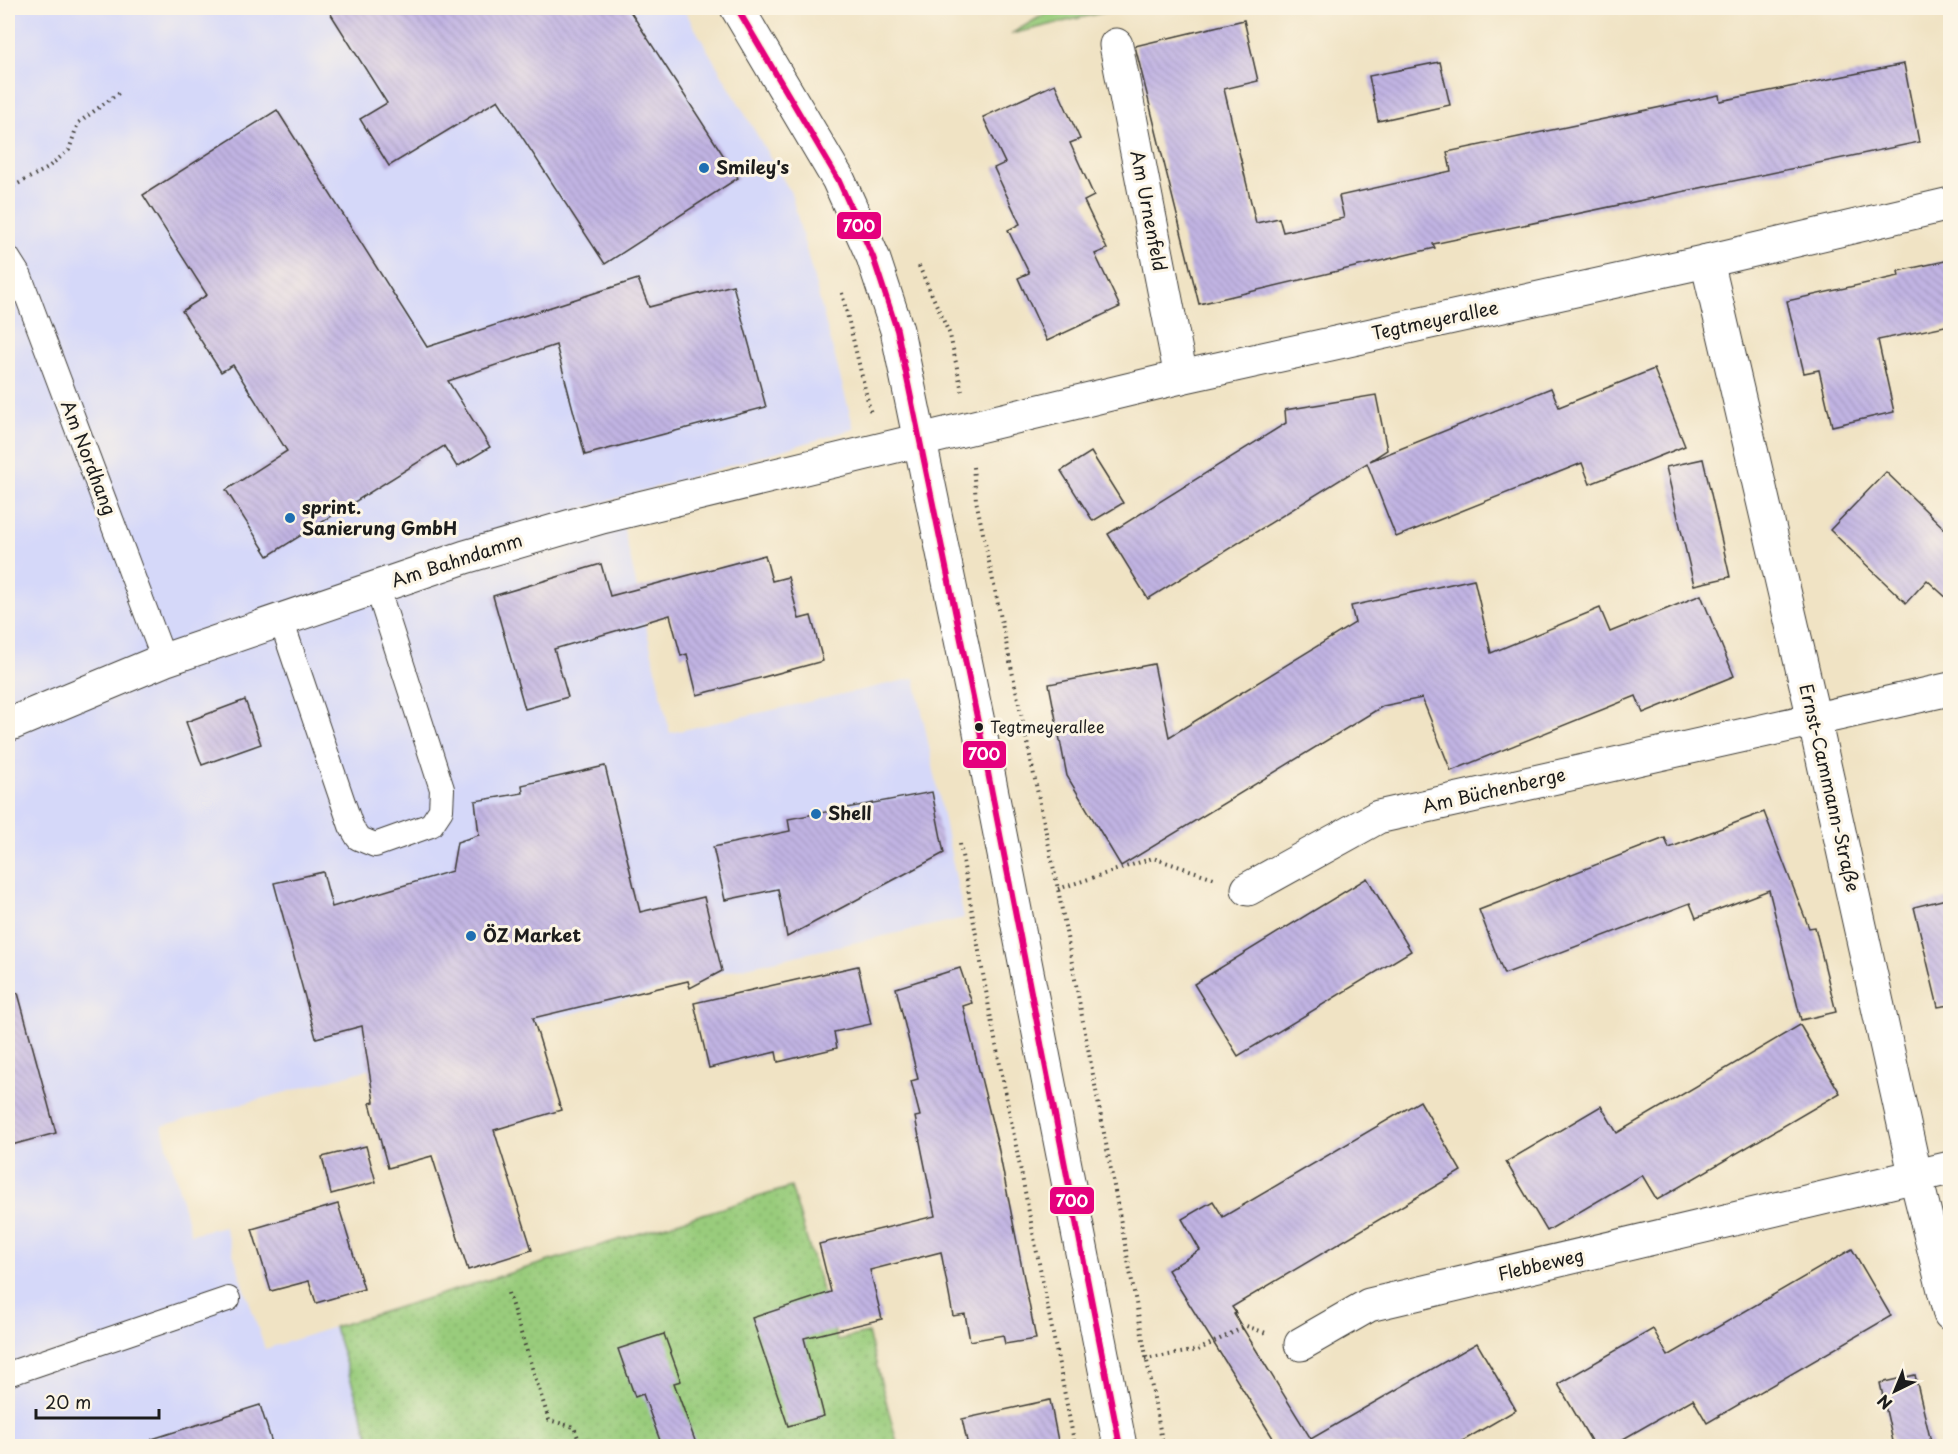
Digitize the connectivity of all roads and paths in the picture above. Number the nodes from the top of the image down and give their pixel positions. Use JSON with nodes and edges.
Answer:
{"nodes":[{"id":1,"x":737,"y":8,"type":"edge"},
{"id":2,"x":1116,"y":45,"type":"dead end"},
{"id":3,"x":120,"y":92,"type":"dead end"},
{"id":4,"x":8,"y":189,"type":"edge"},
{"id":5,"x":1950,"y":204,"type":"edge"},
{"id":6,"x":8,"y":258,"type":"edge"},
{"id":7,"x":1707,"y":261,"type":"junction"},
{"id":8,"x":841,"y":288,"type":"dead end"},
{"id":9,"x":1181,"y":377,"type":"junction"},
{"id":10,"x":970,"y":428,"type":"junction"},
{"id":11,"x":921,"y":440,"type":"junction"},
{"id":12,"x":880,"y":451,"type":"junction"},
{"id":13,"x":377,"y":587,"type":"junction"},
{"id":14,"x":281,"y":620,"type":"junction"},
{"id":15,"x":164,"y":660,"type":"junction"},
{"id":16,"x":1950,"y":689,"type":"edge"},
{"id":17,"x":1814,"y":720,"type":"junction"},
{"id":18,"x":8,"y":726,"type":"edge"},
{"id":19,"x":960,"y":842,"type":"dead end"},
{"id":20,"x":1058,"y":889,"type":"junction"},
{"id":21,"x":1248,"y":889,"type":"joint"},
{"id":22,"x":1950,"y":1168,"type":"edge"},
{"id":23,"x":1916,"y":1178,"type":"junction"},
{"id":24,"x":508,"y":1293,"type":"dead end"},
{"id":25,"x":228,"y":1299,"type":"dead end"},
{"id":26,"x":1950,"y":1314,"type":"edge"},
{"id":27,"x":1301,"y":1344,"type":"joint"},
{"id":28,"x":1145,"y":1359,"type":"junction"},
{"id":29,"x":8,"y":1374,"type":"edge"},
{"id":30,"x":581,"y":1446,"type":"edge"},
{"id":31,"x":1075,"y":1446,"type":"edge"},
{"id":32,"x":1120,"y":1446,"type":"edge"},
{"id":33,"x":1163,"y":1446,"type":"edge"}],
"edges":[{"from":1,"to":11,"type":"street"},
{"from":2,"to":9,"type":"street","name":"Am Urnenfeld"},
{"from":3,"to":4,"type":"path"},
{"from":5,"to":7,"type":"street","name":"Tegtmeyerallee"},
{"from":6,"to":15,"type":"lane","name":"Am Nordhang"},
{"from":7,"to":9,"type":"street","name":"Tegtmeyerallee"},
{"from":7,"to":17,"type":"street","name":"Ernst-Cammann-Straße"},
{"from":8,"to":12,"type":"path"},
{"from":9,"to":10,"type":"street","name":"Tegtmeyerallee"},
{"from":10,"to":11,"type":"street","name":"Tegtmeyerallee"},
{"from":10,"to":20,"type":"path"},
{"from":11,"to":12,"type":"street","name":"Am Bahndamm"},
{"from":11,"to":32,"type":"street"},
{"from":12,"to":13,"type":"street","name":"Am Bahndamm"},
{"from":13,"to":14,"type":"street","name":"Am Bahndamm"},
{"from":13,"to":14,"type":"lane"},
{"from":14,"to":15,"type":"street","name":"Am Bahndamm"},
{"from":15,"to":18,"type":"street","name":"Am Bahndamm"},
{"from":16,"to":17,"type":"street","name":"Am Büchenberge"},
{"from":17,"to":21,"type":"street","name":"Am Büchenberge"},
{"from":17,"to":23,"type":"street","name":"Ernst-Cammann-Straße"},
{"from":19,"to":31,"type":"path"},
{"from":20,"to":21,"type":"path"},
{"from":20,"to":28,"type":"path"},
{"from":22,"to":23,"type":"street","name":"Flebbeweg"},
{"from":23,"to":26,"type":"street","name":"Ernst-Cammann-Straße"},
{"from":23,"to":27,"type":"street","name":"Flebbeweg"},
{"from":24,"to":30,"type":"path"},
{"from":25,"to":29,"type":"lane"},
{"from":27,"to":28,"type":"path"},
{"from":28,"to":33,"type":"path"}]}
